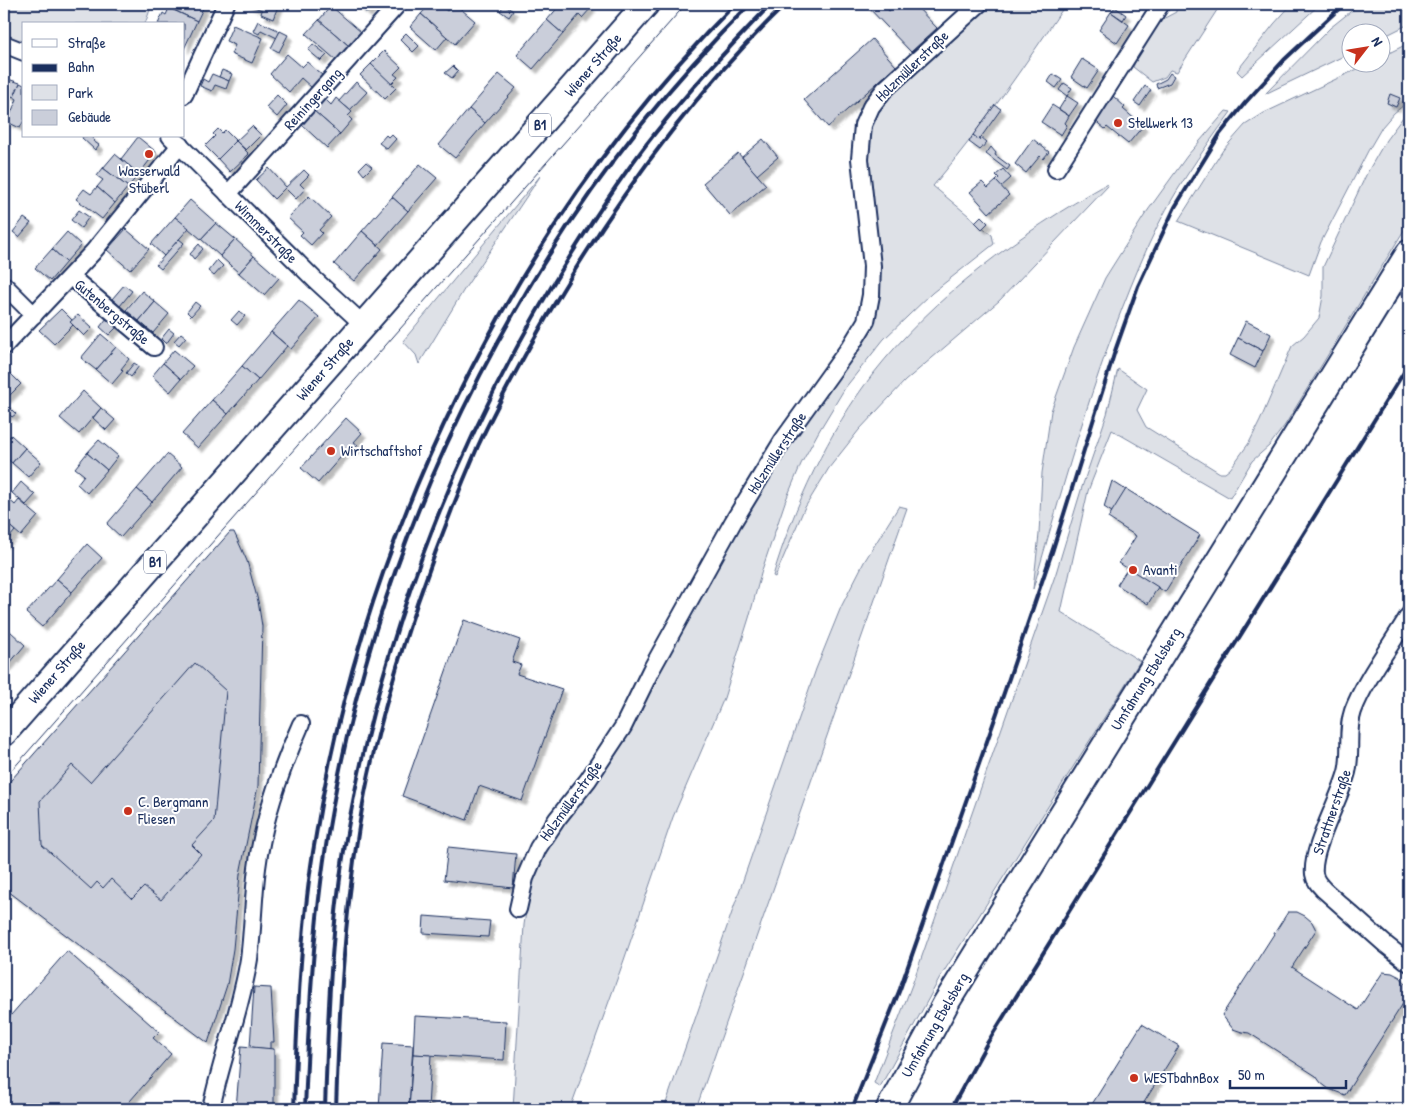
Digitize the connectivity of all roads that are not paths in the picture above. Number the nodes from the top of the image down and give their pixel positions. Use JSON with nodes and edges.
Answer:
{"nodes":[{"id":1,"x":226,"y":4,"type":"edge"},
{"id":2,"x":398,"y":4,"type":"edge"},
{"id":3,"x":646,"y":4,"type":"edge"},
{"id":4,"x":979,"y":4,"type":"edge"},
{"id":5,"x":1161,"y":4,"type":"edge"},
{"id":6,"x":4,"y":44,"type":"edge"},
{"id":7,"x":22,"y":51,"type":"edge"},
{"id":8,"x":185,"y":93,"type":"edge"},
{"id":9,"x":175,"y":141,"type":"edge"},
{"id":10,"x":1056,"y":169,"type":"dead end"},
{"id":11,"x":228,"y":194,"type":"junction"},
{"id":12,"x":1409,"y":253,"type":"edge"},
{"id":13,"x":70,"y":277,"type":"junction"},
{"id":14,"x":4,"y":286,"type":"edge"},
{"id":15,"x":34,"y":315,"type":"junction"},
{"id":16,"x":364,"y":325,"type":"junction"},
{"id":17,"x":4,"y":346,"type":"edge"},
{"id":18,"x":154,"y":347,"type":"dead end"},
{"id":19,"x":1409,"y":615,"type":"edge"},
{"id":20,"x":301,"y":724,"type":"dead end"},
{"id":21,"x":4,"y":733,"type":"edge"},
{"id":22,"x":518,"y":909,"type":"dead end"},
{"id":23,"x":1409,"y":963,"type":"edge"},
{"id":24,"x":211,"y":1109,"type":"edge"},
{"id":25,"x":889,"y":1109,"type":"edge"}],
"edges":[{"from":1,"to":8,"type":"street"},
{"from":2,"to":11,"type":"street","name":"Reiningergang"},
{"from":3,"to":16,"type":"main road","name":"Wiener Straße","number":"B1"},
{"from":4,"to":22,"type":"street","name":"Holzmüllerstraße"},
{"from":5,"to":10,"type":"street"},
{"from":6,"to":7,"type":"street"},
{"from":9,"to":11,"type":"street","name":"Wimmerstraße"},
{"from":9,"to":13,"type":"street","name":"Gutenbergstraße"},
{"from":11,"to":16,"type":"street","name":"Wimmerstraße"},
{"from":12,"to":25,"type":"main road","name":"Umfahrung Ebelsberg"},
{"from":13,"to":15,"type":"street","name":"Gutenbergstraße"},
{"from":13,"to":18,"type":"street","name":"Gutenbergstraße"},
{"from":14,"to":15,"type":"street"},
{"from":15,"to":17,"type":"street","name":"Gutenbergstraße"},
{"from":16,"to":21,"type":"main road","name":"Wiener Straße","number":"B1"},
{"from":19,"to":23,"type":"street","name":"Strattnerstraße"},
{"from":20,"to":24,"type":"street"}]}
